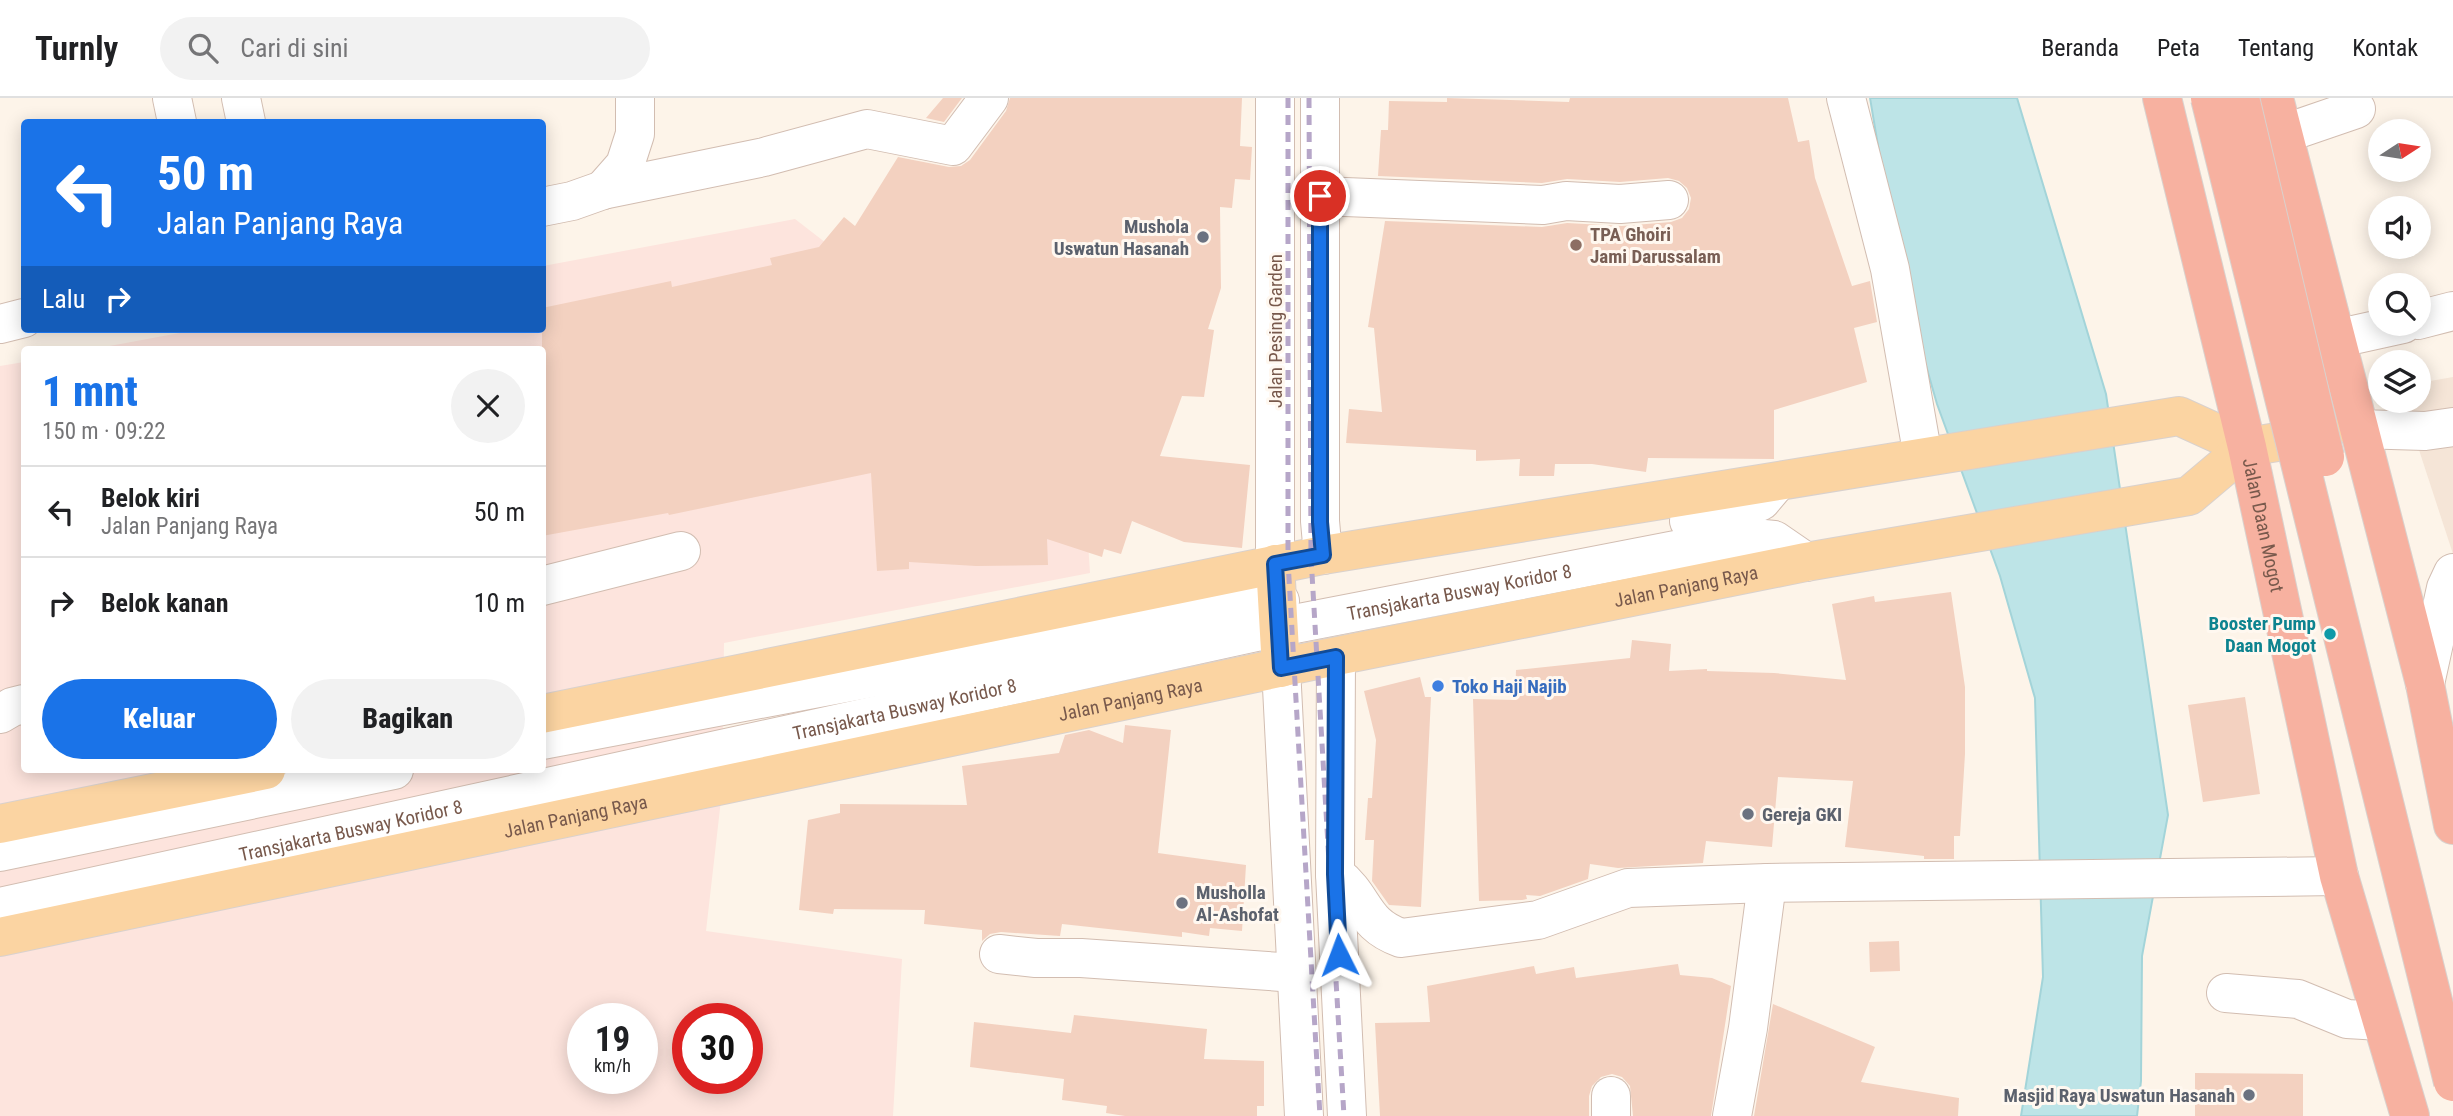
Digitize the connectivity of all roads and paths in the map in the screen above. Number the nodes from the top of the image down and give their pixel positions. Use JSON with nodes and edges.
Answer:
{"nodes":[{"id":1,"x":172,"y":98,"type":"edge"},
{"id":2,"x":241,"y":98,"type":"edge"},
{"id":3,"x":635,"y":98,"type":"edge"},
{"id":4,"x":989,"y":98,"type":"edge"},
{"id":5,"x":1275,"y":98,"type":"edge"},
{"id":6,"x":1320,"y":98,"type":"edge"},
{"id":7,"x":1846,"y":98,"type":"edge"},
{"id":8,"x":2162,"y":98,"type":"edge"},
{"id":9,"x":2210,"y":98,"type":"edge"},
{"id":10,"x":2240,"y":98,"type":"edge"},
{"id":11,"x":2274,"y":98,"type":"edge"},
{"id":12,"x":2356,"y":109,"type":"dead end"},
{"id":13,"x":176,"y":119,"type":"edge"},
{"id":14,"x":245,"y":119,"type":"edge"},
{"id":15,"x":2283,"y":134,"type":"junction"},
{"id":16,"x":603,"y":190,"type":"junction"},
{"id":17,"x":1320,"y":196,"type":"junction"},
{"id":18,"x":1669,"y":200,"type":"dead end"},
{"id":19,"x":546,"y":206,"type":"edge"},
{"id":20,"x":2453,"y":311,"type":"edge"},
{"id":21,"x":2431,"y":317,"type":"edge"},
{"id":22,"x":21,"y":319,"type":"edge"},
{"id":23,"x":0,"y":324,"type":"edge"},
{"id":24,"x":2368,"y":332,"type":"edge"},
{"id":25,"x":2335,"y":339,"type":"junction"},
{"id":26,"x":2453,"y":427,"type":"edge"},
{"id":27,"x":2358,"y":429,"type":"junction"},
{"id":28,"x":2247,"y":447,"type":"junction"},
{"id":29,"x":1931,"y":455,"type":"junction"},
{"id":30,"x":1777,"y":482,"type":"junction"},
{"id":31,"x":2267,"y":538,"type":"junction"},
{"id":32,"x":681,"y":551,"type":"dead end"},
{"id":33,"x":1323,"y":555,"type":"junction"},
{"id":34,"x":1806,"y":562,"type":"junction"},
{"id":35,"x":1275,"y":564,"type":"junction"},
{"id":36,"x":2453,"y":573,"type":"edge"},
{"id":37,"x":546,"y":585,"type":"edge"},
{"id":38,"x":1278,"y":614,"type":"junction"},
{"id":39,"x":1336,"y":657,"type":"junction"},
{"id":40,"x":1281,"y":668,"type":"junction"},
{"id":41,"x":2425,"y":684,"type":"junction"},
{"id":42,"x":21,"y":705,"type":"edge"},
{"id":43,"x":546,"y":713,"type":"edge"},
{"id":44,"x":0,"y":714,"type":"edge"},
{"id":45,"x":546,"y":739,"type":"edge"},
{"id":46,"x":251,"y":773,"type":"edge"},
{"id":47,"x":380,"y":773,"type":"edge"},
{"id":48,"x":0,"y":824,"type":"edge"},
{"id":49,"x":2453,"y":825,"type":"edge"},
{"id":50,"x":0,"y":852,"type":"edge"},
{"id":51,"x":1335,"y":874,"type":"junction"},
{"id":52,"x":2339,"y":876,"type":"junction"},
{"id":53,"x":1767,"y":883,"type":"junction"},
{"id":54,"x":0,"y":907,"type":"edge"},
{"id":55,"x":0,"y":937,"type":"edge"},
{"id":56,"x":999,"y":954,"type":"dead end"},
{"id":57,"x":1297,"y":973,"type":"junction"},
{"id":58,"x":2226,"y":993,"type":"dead end"},
{"id":59,"x":2453,"y":995,"type":"edge"},
{"id":60,"x":2381,"y":1021,"type":"junction"},
{"id":61,"x":2453,"y":1082,"type":"edge"},
{"id":62,"x":1304,"y":1116,"type":"edge"},
{"id":63,"x":1347,"y":1116,"type":"edge"},
{"id":64,"x":1732,"y":1116,"type":"edge"},
{"id":65,"x":2410,"y":1116,"type":"edge"}],
"edges":[{"from":1,"to":13,"type":"street"},
{"from":2,"to":14,"type":"street"},
{"from":3,"to":16,"type":"street"},
{"from":4,"to":16,"type":"street"},
{"from":5,"to":35,"type":"street","name":"Jalan Pesing Garden"},
{"from":6,"to":17,"type":"street"},
{"from":7,"to":29,"type":"street"},
{"from":8,"to":28,"type":"highway","name":"Jalan Daan Mogot"},
{"from":9,"to":61,"type":"highway","bridge":true},
{"from":10,"to":59,"type":"highway","bridge":true},
{"from":11,"to":15,"type":"highway"},
{"from":12,"to":15,"type":"street"},
{"from":15,"to":25,"type":"highway"},
{"from":16,"to":19,"type":"street"},
{"from":17,"to":18,"type":"street"},
{"from":17,"to":33,"type":"street"},
{"from":20,"to":21,"type":"street"},
{"from":22,"to":23,"type":"street"},
{"from":24,"to":25,"type":"street"},
{"from":25,"to":27,"type":"highway"},
{"from":26,"to":27,"type":"street"},
{"from":27,"to":28,"type":"main road"},
{"from":27,"to":31,"type":"highway"},
{"from":27,"to":41,"type":"highway"},
{"from":28,"to":29,"type":"main road"},
{"from":28,"to":31,"type":"highway","name":"Jalan Daan Mogot"},
{"from":28,"to":34,"type":"main road","name":"Jalan Panjang Raya"},
{"from":29,"to":30,"type":"main road"},
{"from":30,"to":33,"type":"main road"},
{"from":30,"to":38,"type":"street","name":"Transjakarta Busway Koridor 8"},
{"from":31,"to":52,"type":"highway","name":"Jalan Daan Mogot"},
{"from":32,"to":37,"type":"street"},
{"from":33,"to":35,"type":"main road"},
{"from":34,"to":38,"type":"street","name":"Transjakarta Busway Koridor 8"},
{"from":34,"to":39,"type":"main road","name":"Jalan Panjang Raya"},
{"from":35,"to":38,"type":"main road"},
{"from":35,"to":43,"type":"main road"},
{"from":36,"to":41,"type":"street"},
{"from":38,"to":40,"type":"main road"},
{"from":38,"to":45,"type":"street","name":"Transjakarta Busway Koridor 8"},
{"from":38,"to":54,"type":"street","name":"Transjakarta Busway Koridor 8"},
{"from":39,"to":40,"type":"main road","name":"Jalan Panjang Raya"},
{"from":39,"to":51,"type":"street"},
{"from":40,"to":55,"type":"main road","name":"Jalan Panjang Raya"},
{"from":40,"to":57,"type":"street"},
{"from":41,"to":49,"type":"highway"},
{"from":42,"to":44,"type":"street"},
{"from":46,"to":48,"type":"main road"},
{"from":47,"to":50,"type":"street"},
{"from":51,"to":53,"type":"street"},
{"from":51,"to":63,"type":"street"},
{"from":52,"to":53,"type":"street"},
{"from":52,"to":60,"type":"highway","name":"Jalan Daan Mogot"},
{"from":53,"to":64,"type":"street"},
{"from":56,"to":57,"type":"street"},
{"from":57,"to":62,"type":"street"},
{"from":58,"to":60,"type":"street"},
{"from":60,"to":65,"type":"highway","name":"Jalan Daan Mogot"}]}
